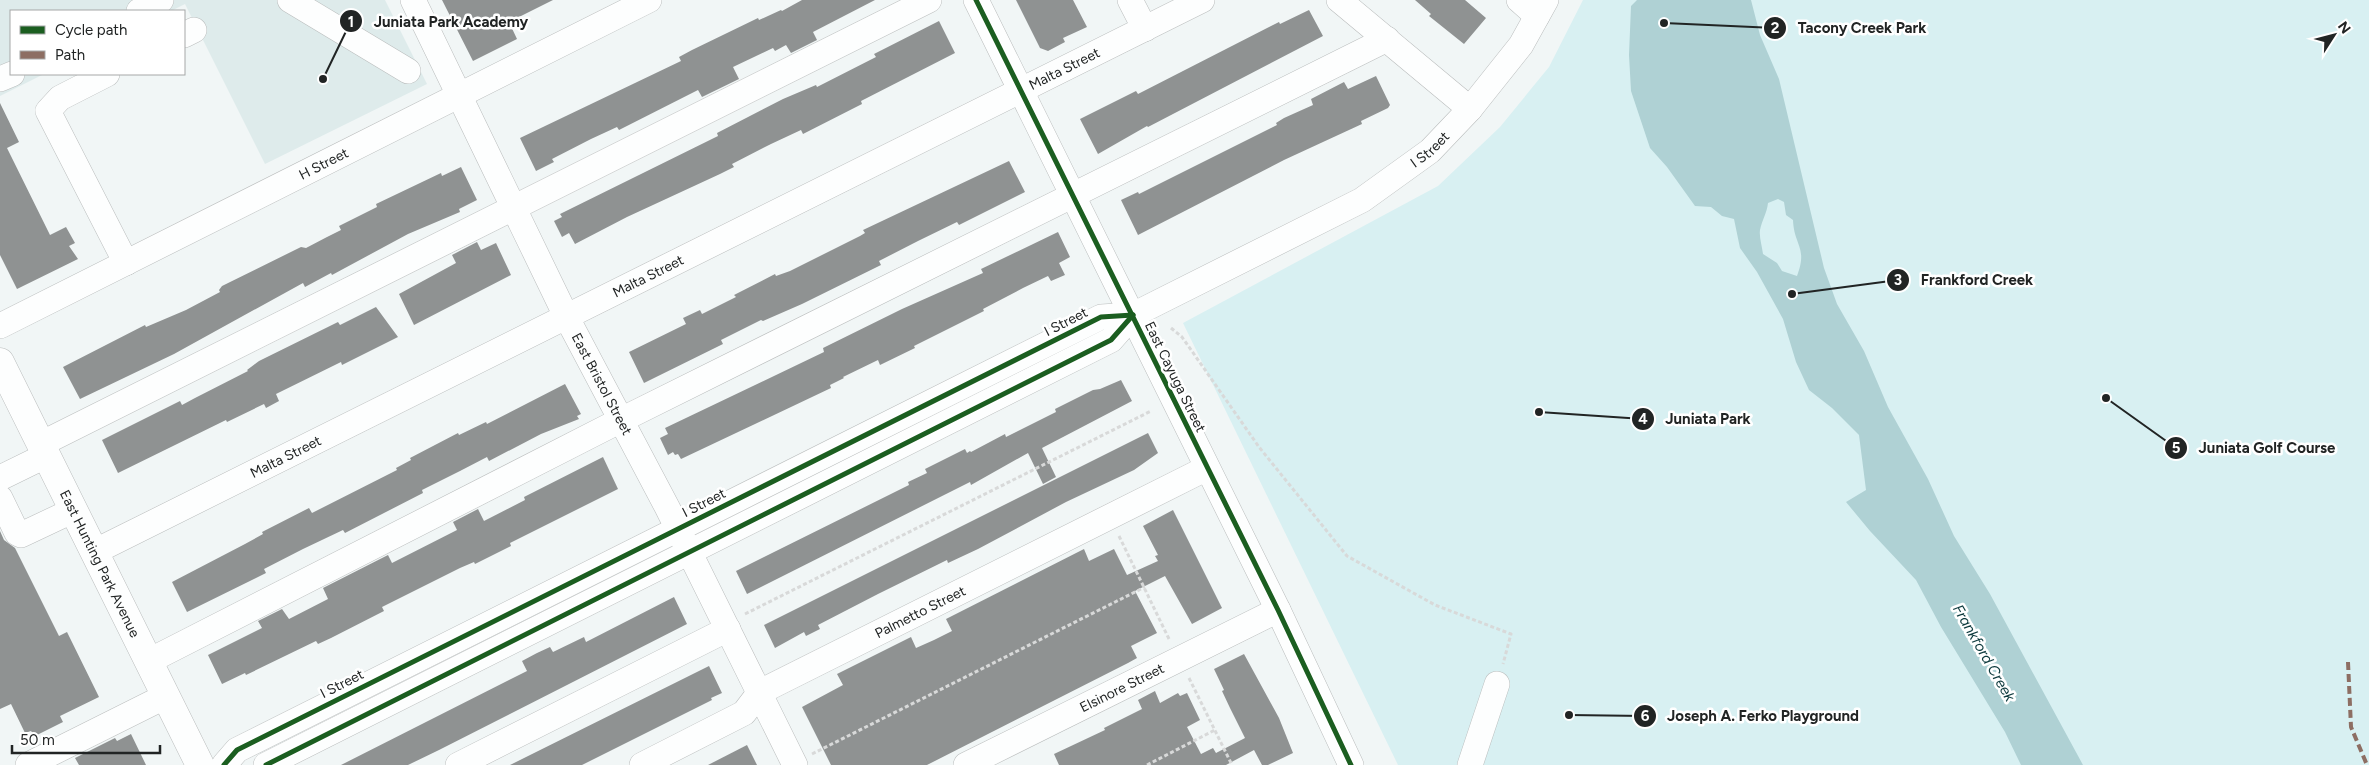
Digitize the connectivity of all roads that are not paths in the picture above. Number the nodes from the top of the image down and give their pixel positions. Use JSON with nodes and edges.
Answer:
{"nodes":[{"id":1,"x":161,"y":0,"type":"edge"},
{"id":2,"x":290,"y":0,"type":"edge"},
{"id":3,"x":413,"y":0,"type":"edge"},
{"id":4,"x":649,"y":0,"type":"edge"},
{"id":5,"x":928,"y":0,"type":"edge"},
{"id":6,"x":976,"y":0,"type":"edge"},
{"id":7,"x":1130,"y":0,"type":"edge"},
{"id":8,"x":1202,"y":0,"type":"edge"},
{"id":9,"x":1339,"y":0,"type":"edge"},
{"id":10,"x":1534,"y":5,"type":"edge"},
{"id":11,"x":140,"y":10,"type":"edge"},
{"id":12,"x":1145,"y":29,"type":"junction"},
{"id":13,"x":1387,"y":39,"type":"junction"},
{"id":14,"x":408,"y":72,"type":"dead end"},
{"id":15,"x":106,"y":75,"type":"edge"},
{"id":16,"x":1022,"y":90,"type":"junction"},
{"id":17,"x":460,"y":94,"type":"junction"},
{"id":18,"x":1470,"y":109,"type":"junction"},
{"id":19,"x":1073,"y":194,"type":"junction"},
{"id":20,"x":514,"y":207,"type":"junction"},
{"id":21,"x":126,"y":263,"type":"junction"},
{"id":22,"x":1133,"y":315,"type":"junction"},
{"id":23,"x":566,"y":316,"type":"junction"},
{"id":24,"x":0,"y":326,"type":"edge"},
{"id":25,"x":3,"y":377,"type":"edge"},
{"id":26,"x":621,"y":420,"type":"junction"},
{"id":27,"x":44,"y":449,"type":"junction"},
{"id":28,"x":1207,"y":468,"type":"junction"},
{"id":29,"x":0,"y":478,"type":"edge"},
{"id":30,"x":0,"y":498,"type":"edge"},
{"id":31,"x":74,"y":510,"type":"junction"},
{"id":32,"x":678,"y":529,"type":"junction"},
{"id":33,"x":690,"y":551,"type":"junction"},
{"id":34,"x":94,"y":552,"type":"junction"},
{"id":35,"x":1278,"y":610,"type":"junction"},
{"id":36,"x":735,"y":622,"type":"junction"},
{"id":37,"x":149,"y":661,"type":"junction"},
{"id":38,"x":1497,"y":684,"type":"road end"},
{"id":39,"x":760,"y":692,"type":"junction"},
{"id":40,"x":166,"y":696,"type":"junction"},
{"id":41,"x":803,"y":760,"type":"edge"},
{"id":42,"x":1346,"y":763,"type":"edge"},
{"id":43,"x":28,"y":765,"type":"edge"},
{"id":44,"x":200,"y":765,"type":"edge"},
{"id":45,"x":224,"y":765,"type":"edge"},
{"id":46,"x":266,"y":765,"type":"edge"},
{"id":47,"x":458,"y":765,"type":"edge"},
{"id":48,"x":642,"y":765,"type":"edge"},
{"id":49,"x":966,"y":765,"type":"edge"},
{"id":50,"x":1470,"y":765,"type":"edge"}],
"edges":[{"from":1,"to":11,"type":"street"},
{"from":2,"to":14,"type":"street"},
{"from":3,"to":17,"type":"street","name":"East Bristol Street"},
{"from":4,"to":17,"type":"street","name":"H Street"},
{"from":5,"to":20,"type":"street"},
{"from":6,"to":16,"type":"street","name":"East Cayuga Street"},
{"from":7,"to":12,"type":"street"},
{"from":8,"to":12,"type":"street","name":"Malta Street"},
{"from":9,"to":13,"type":"street"},
{"from":10,"to":18,"type":"street","name":"I Street"},
{"from":12,"to":16,"type":"street","name":"Malta Street"},
{"from":13,"to":18,"type":"street"},
{"from":13,"to":19,"type":"street"},
{"from":15,"to":21,"type":"street"},
{"from":16,"to":19,"type":"street","name":"East Cayuga Street"},
{"from":16,"to":23,"type":"street","name":"Malta Street"},
{"from":17,"to":20,"type":"street","name":"East Bristol Street"},
{"from":17,"to":21,"type":"street","name":"H Street"},
{"from":18,"to":22,"type":"street","name":"I Street"},
{"from":19,"to":22,"type":"street","name":"East Cayuga Street"},
{"from":19,"to":26,"type":"street"},
{"from":20,"to":23,"type":"street","name":"East Bristol Street"},
{"from":20,"to":27,"type":"street"},
{"from":21,"to":24,"type":"street","name":"H Street"},
{"from":22,"to":28,"type":"street","name":"East Cayuga Street"},
{"from":22,"to":32,"type":"street","name":"I Street"},
{"from":22,"to":33,"type":"street","name":"I Street"},
{"from":23,"to":26,"type":"street","name":"East Bristol Street"},
{"from":23,"to":34,"type":"street","name":"Malta Street"},
{"from":25,"to":27,"type":"main road","name":"East Hunting Park Avenue"},
{"from":26,"to":32,"type":"street","name":"East Bristol Street"},
{"from":26,"to":37,"type":"street"},
{"from":27,"to":29,"type":"street"},
{"from":27,"to":31,"type":"main road","name":"East Hunting Park Avenue"},
{"from":28,"to":35,"type":"street","name":"East Cayuga Street"},
{"from":28,"to":39,"type":"street","name":"Palmetto Street"},
{"from":30,"to":31,"type":"street"},
{"from":31,"to":34,"type":"main road","name":"East Hunting Park Avenue"},
{"from":32,"to":33,"type":"street","name":"East Bristol Street"},
{"from":32,"to":45,"type":"street","name":"I Street"},
{"from":33,"to":36,"type":"street","name":"East Bristol Street"},
{"from":33,"to":46,"type":"street","name":"I Street"},
{"from":34,"to":37,"type":"main road","name":"East Hunting Park Avenue"},
{"from":35,"to":42,"type":"street","name":"East Cayuga Street"},
{"from":35,"to":49,"type":"street","name":"Elsinore Street"},
{"from":36,"to":39,"type":"street","name":"East Bristol Street"},
{"from":36,"to":47,"type":"street"},
{"from":37,"to":40,"type":"main road","name":"East Hunting Park Avenue"},
{"from":38,"to":50,"type":"street"},
{"from":39,"to":41,"type":"street","name":"East Bristol Street"},
{"from":39,"to":48,"type":"street","name":"Palmetto Street"},
{"from":40,"to":43,"type":"street"},
{"from":40,"to":44,"type":"main road","name":"East Hunting Park Avenue"}]}
